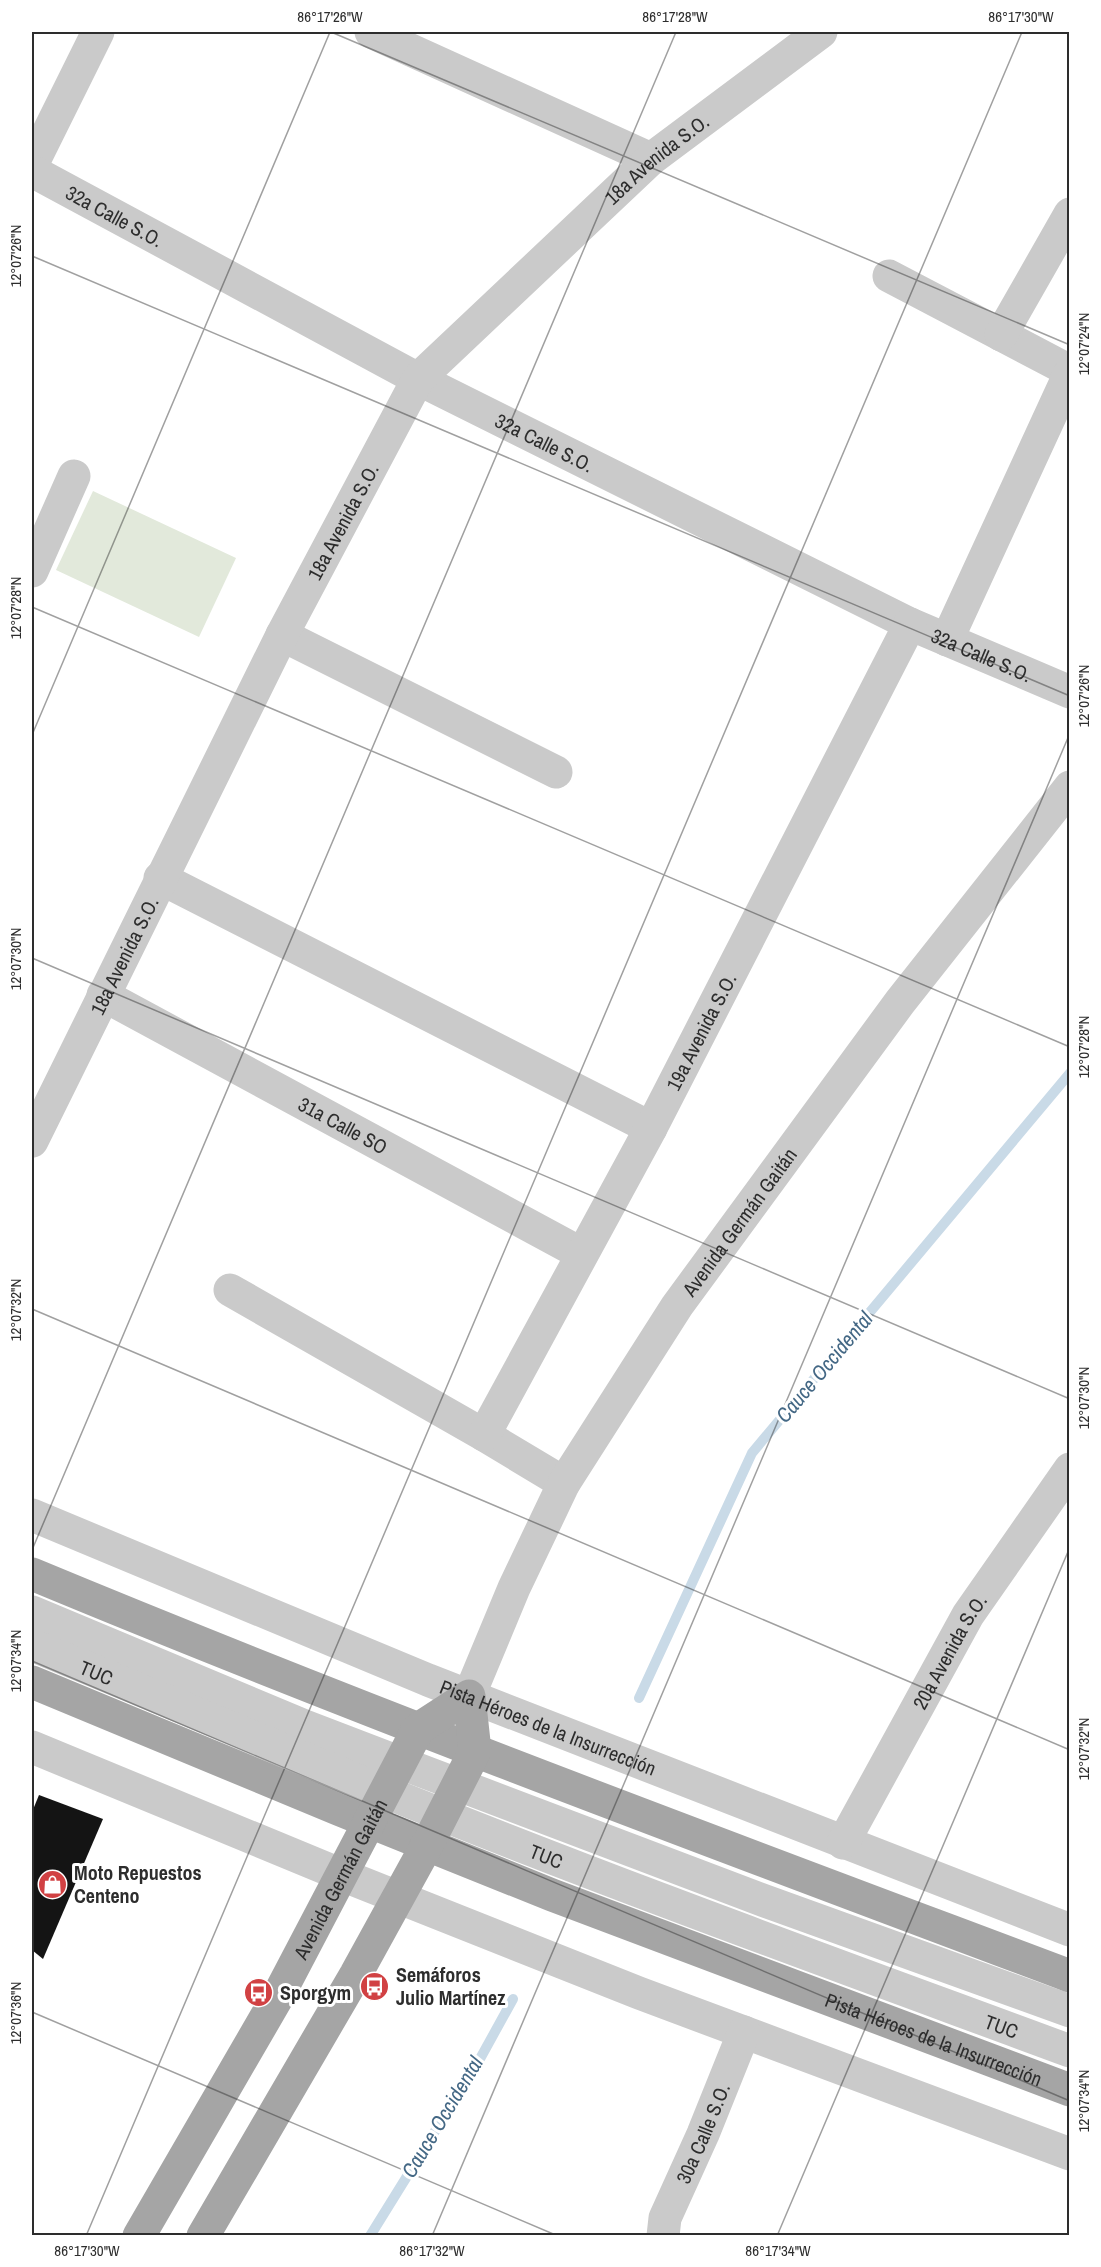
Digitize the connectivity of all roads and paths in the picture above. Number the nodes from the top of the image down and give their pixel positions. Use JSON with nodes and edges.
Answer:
{"nodes":[{"id":1,"x":98,"y":32,"type":"edge"},
{"id":2,"x":371,"y":32,"type":"edge"},
{"id":3,"x":821,"y":32,"type":"edge"},
{"id":4,"x":651,"y":159,"type":"junction"},
{"id":5,"x":32,"y":165,"type":"edge"},
{"id":6,"x":32,"y":171,"type":"edge"},
{"id":7,"x":1070,"y":214,"type":"edge"},
{"id":8,"x":889,"y":276,"type":"dead end"},
{"id":9,"x":1001,"y":335,"type":"junction"},
{"id":10,"x":1070,"y":372,"type":"edge"},
{"id":11,"x":418,"y":379,"type":"junction"},
{"id":12,"x":74,"y":476,"type":"dead end"},
{"id":13,"x":32,"y":571,"type":"edge"},
{"id":14,"x":910,"y":624,"type":"junction"},
{"id":15,"x":282,"y":635,"type":"junction"},
{"id":16,"x":947,"y":640,"type":"junction"},
{"id":17,"x":1070,"y":692,"type":"edge"},
{"id":18,"x":556,"y":772,"type":"dead end"},
{"id":19,"x":1070,"y":787,"type":"edge"},
{"id":20,"x":160,"y":878,"type":"junction"},
{"id":21,"x":103,"y":995,"type":"junction"},
{"id":22,"x":651,"y":1128,"type":"junction"},
{"id":23,"x":32,"y":1141,"type":"edge"},
{"id":24,"x":582,"y":1254,"type":"junction"},
{"id":25,"x":230,"y":1290,"type":"dead end"},
{"id":26,"x":484,"y":1435,"type":"junction"},
{"id":27,"x":1070,"y":1469,"type":"edge"},
{"id":28,"x":564,"y":1483,"type":"junction"},
{"id":29,"x":32,"y":1515,"type":"edge"},
{"id":30,"x":32,"y":1574,"type":"edge"},
{"id":31,"x":32,"y":1612,"type":"edge"},
{"id":32,"x":32,"y":1645,"type":"edge"},
{"id":33,"x":32,"y":1682,"type":"edge"},
{"id":34,"x":469,"y":1696,"type":"junction"},
{"id":35,"x":418,"y":1729,"type":"junction"},
{"id":36,"x":32,"y":1747,"type":"edge"},
{"id":37,"x":475,"y":1751,"type":"junction"},
{"id":38,"x":401,"y":1763,"type":"junction"},
{"id":39,"x":458,"y":1784,"type":"junction"},
{"id":40,"x":385,"y":1792,"type":"junction"},
{"id":41,"x":443,"y":1814,"type":"junction"},
{"id":42,"x":369,"y":1822,"type":"junction"},
{"id":43,"x":843,"y":1843,"type":"junction"},
{"id":44,"x":427,"y":1845,"type":"junction"},
{"id":45,"x":342,"y":1875,"type":"junction"},
{"id":46,"x":398,"y":1897,"type":"junction"},
{"id":47,"x":1070,"y":1930,"type":"edge"},
{"id":48,"x":1070,"y":1976,"type":"edge"},
{"id":49,"x":1070,"y":2011,"type":"edge"},
{"id":50,"x":744,"y":2032,"type":"junction"},
{"id":51,"x":1070,"y":2051,"type":"edge"},
{"id":52,"x":1070,"y":2090,"type":"edge"},
{"id":53,"x":1070,"y":2154,"type":"edge"},
{"id":54,"x":139,"y":2235,"type":"edge"},
{"id":55,"x":203,"y":2235,"type":"edge"},
{"id":56,"x":663,"y":2235,"type":"edge"}],
"edges":[{"from":1,"to":5,"type":"street"},
{"from":2,"to":4,"type":"street"},
{"from":3,"to":4,"type":"street","name":"18a Avenida S.O."},
{"from":4,"to":11,"type":"street","name":"18a Avenida S.O."},
{"from":6,"to":11,"type":"street","name":"32a Calle S.O."},
{"from":7,"to":9,"type":"street"},
{"from":8,"to":9,"type":"street"},
{"from":9,"to":10,"type":"street"},
{"from":10,"to":16,"type":"street"},
{"from":11,"to":14,"type":"street","name":"32a Calle S.O."},
{"from":11,"to":15,"type":"street","name":"18a Avenida S.O."},
{"from":12,"to":13,"type":"street"},
{"from":14,"to":16,"type":"street","name":"32a Calle S.O."},
{"from":14,"to":22,"type":"street","name":"19a Avenida S.O."},
{"from":15,"to":18,"type":"street"},
{"from":15,"to":20,"type":"street","name":"18a Avenida S.O."},
{"from":16,"to":17,"type":"street","name":"32a Calle S.O."},
{"from":19,"to":28,"type":"street","name":"Avenida Germán Gaitán"},
{"from":20,"to":21,"type":"street","name":"18a Avenida S.O."},
{"from":20,"to":22,"type":"street"},
{"from":21,"to":23,"type":"street","name":"18a Avenida S.O."},
{"from":21,"to":24,"type":"street","name":"31a Calle SO"},
{"from":22,"to":24,"type":"street","name":"19a Avenida S.O."},
{"from":24,"to":26,"type":"street","name":"19a Avenida S.O."},
{"from":25,"to":26,"type":"street"},
{"from":26,"to":28,"type":"street"},
{"from":27,"to":43,"type":"street","name":"20a Avenida S.O."},
{"from":28,"to":34,"type":"street","name":"Avenida Germán Gaitán"},
{"from":29,"to":34,"type":"street","name":"Pista Héroes de la Insurrección"},
{"from":30,"to":35,"type":"main road"},
{"from":31,"to":38,"type":"street","name":"TUC"},
{"from":32,"to":40,"type":"street","name":"TUC"},
{"from":33,"to":42,"type":"main road","name":"Pista Héroes de la Insurrección"},
{"from":34,"to":35,"type":"main road"},
{"from":34,"to":37,"type":"main road","name":"Avenida Germán Gaitán"},
{"from":34,"to":43,"type":"street","name":"Pista Héroes de la Insurrección"},
{"from":35,"to":37,"type":"main road"},
{"from":35,"to":38,"type":"main road","name":"Avenida Germán Gaitán"},
{"from":36,"to":45,"type":"street"},
{"from":37,"to":39,"type":"main road"},
{"from":37,"to":48,"type":"main road"},
{"from":38,"to":39,"type":"street","name":"TUC"},
{"from":38,"to":40,"type":"main road","name":"Avenida Germán Gaitán"},
{"from":39,"to":41,"type":"main road"},
{"from":39,"to":49,"type":"street","name":"TUC"},
{"from":40,"to":41,"type":"street","name":"TUC"},
{"from":40,"to":42,"type":"main road","name":"Avenida Germán Gaitán"},
{"from":41,"to":44,"type":"main road"},
{"from":41,"to":51,"type":"street","name":"TUC"},
{"from":42,"to":44,"type":"main road","name":"Pista Héroes de la Insurrección"},
{"from":42,"to":45,"type":"main road","name":"Avenida Germán Gaitán"},
{"from":43,"to":47,"type":"street","name":"Pista Héroes de la Insurrección"},
{"from":44,"to":46,"type":"main road"},
{"from":44,"to":52,"type":"main road","name":"Pista Héroes de la Insurrección"},
{"from":45,"to":46,"type":"street"},
{"from":45,"to":54,"type":"main road","name":"Avenida Germán Gaitán"},
{"from":46,"to":50,"type":"street"},
{"from":46,"to":55,"type":"main road"},
{"from":50,"to":53,"type":"street"},
{"from":50,"to":56,"type":"street","name":"30a Calle S.O."}]}
